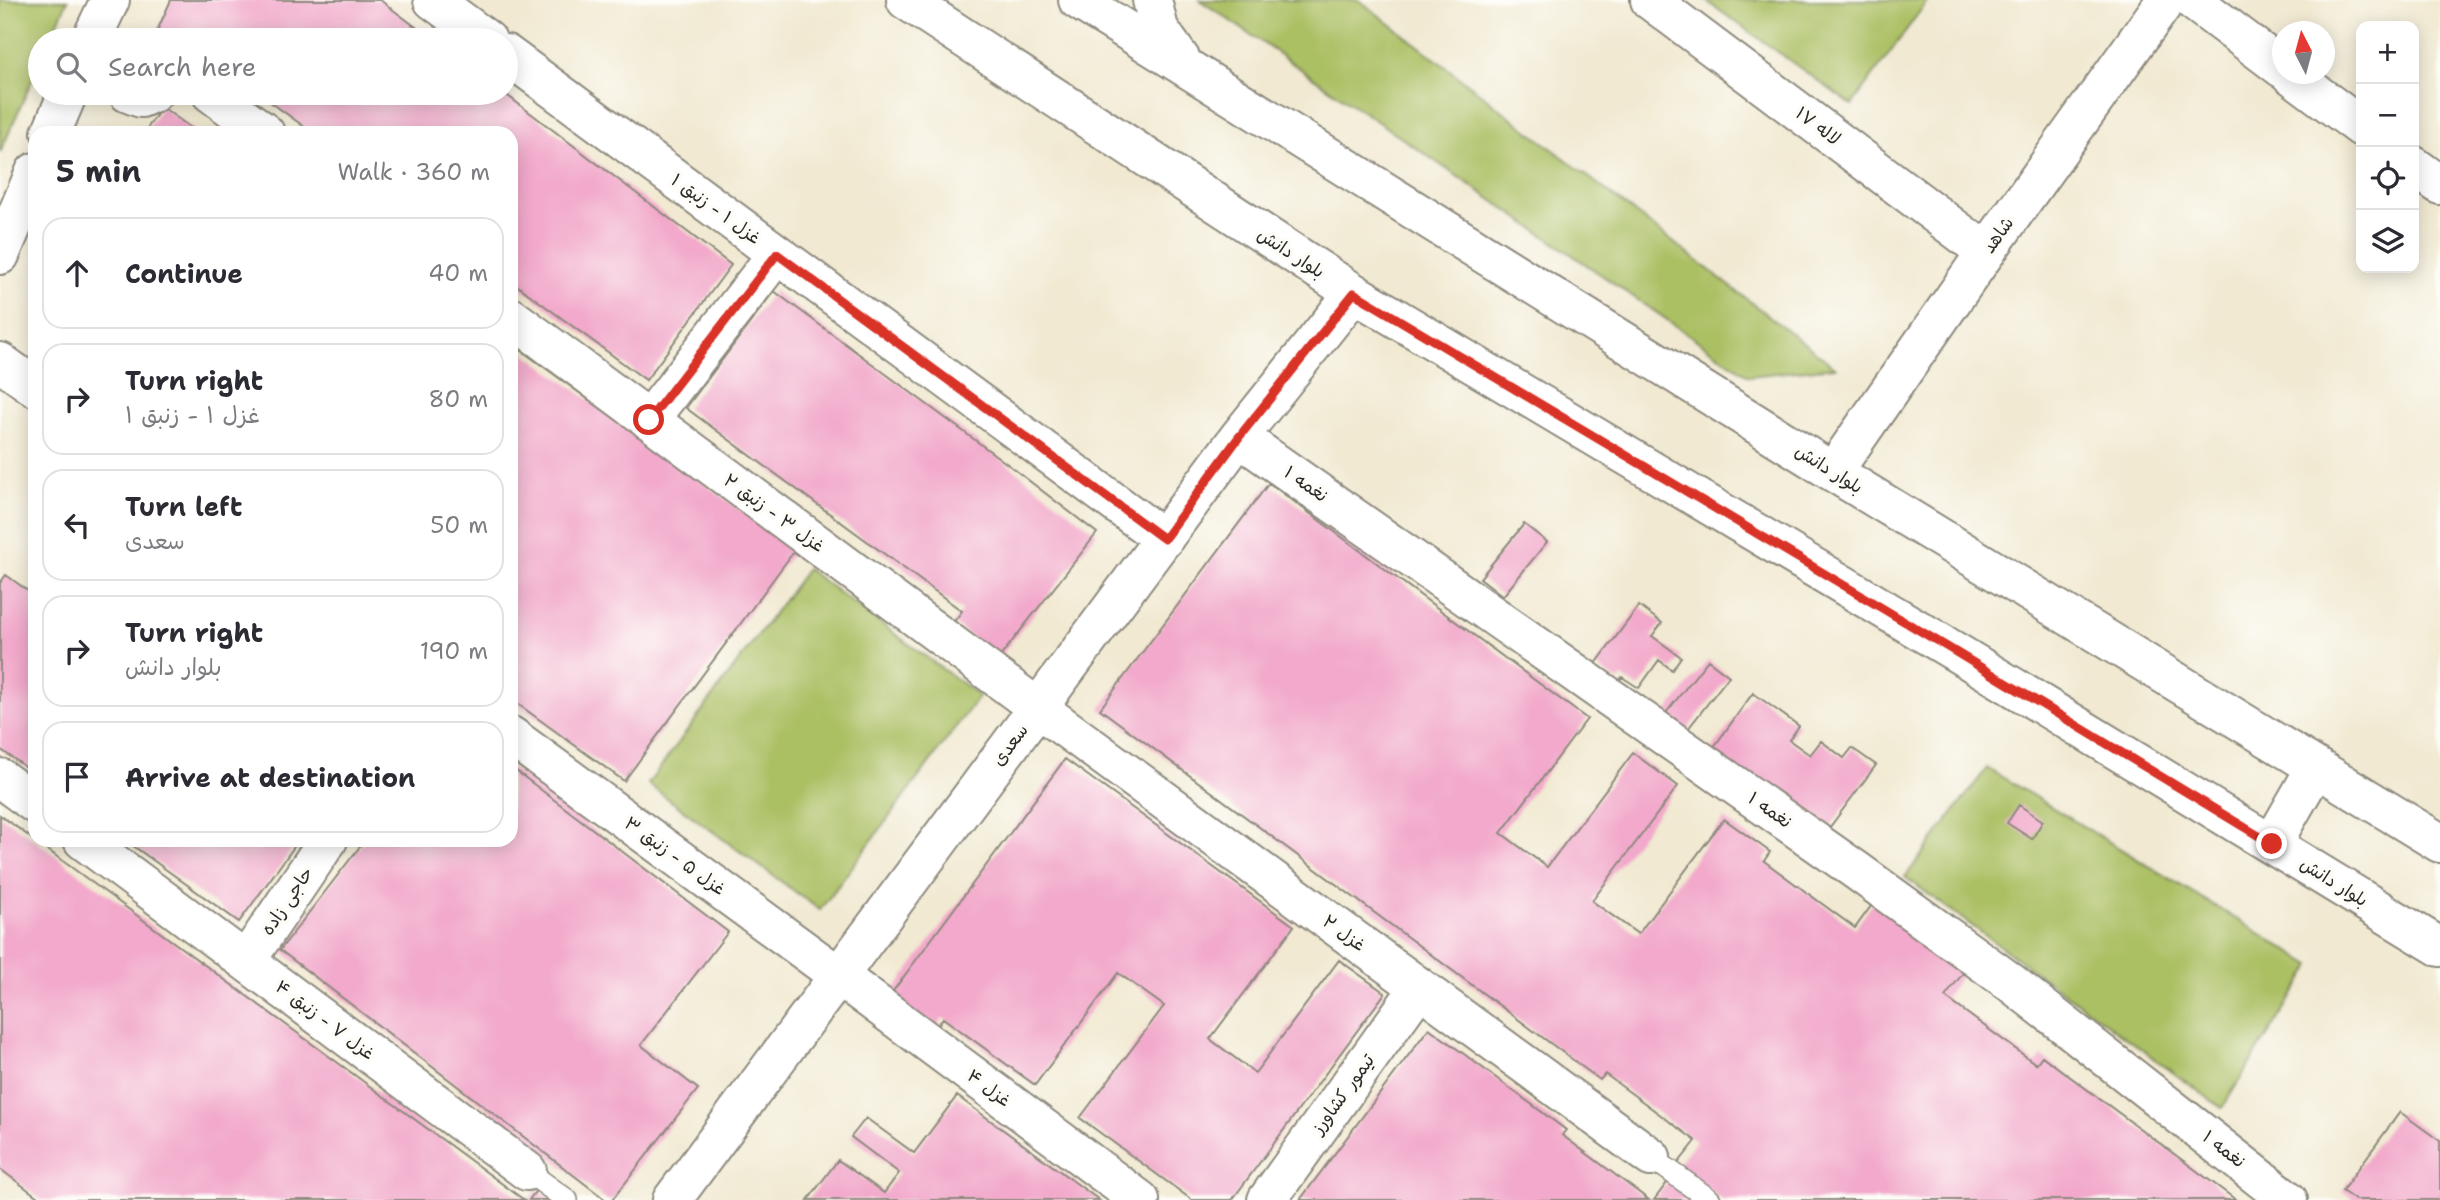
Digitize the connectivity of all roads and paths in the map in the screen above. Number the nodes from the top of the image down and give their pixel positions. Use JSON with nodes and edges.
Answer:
{"nodes":[{"id":1,"x":110,"y":0,"type":"edge"},
{"id":2,"x":432,"y":0,"type":"edge"},
{"id":3,"x":906,"y":0,"type":"edge"},
{"id":4,"x":1078,"y":0,"type":"edge"},
{"id":5,"x":1152,"y":0,"type":"edge"},
{"id":6,"x":1650,"y":0,"type":"edge"},
{"id":7,"x":2166,"y":0,"type":"edge"},
{"id":8,"x":2192,"y":0,"type":"edge"},
{"id":9,"x":97,"y":28,"type":"edge"},
{"id":10,"x":470,"y":28,"type":"edge"},
{"id":11,"x":2272,"y":60,"type":"edge"},
{"id":12,"x":518,"y":63,"type":"edge"},
{"id":13,"x":1184,"y":64,"type":"junction"},
{"id":14,"x":2303,"y":84,"type":"edge"},
{"id":15,"x":63,"y":105,"type":"edge"},
{"id":16,"x":227,"y":105,"type":"edge"},
{"id":17,"x":2356,"y":123,"type":"edge"},
{"id":18,"x":54,"y":126,"type":"edge"},
{"id":19,"x":256,"y":126,"type":"edge"},
{"id":20,"x":2419,"y":170,"type":"edge"},
{"id":21,"x":2440,"y":185,"type":"edge"},
{"id":22,"x":28,"y":189,"type":"edge"},
{"id":23,"x":1986,"y":252,"type":"junction"},
{"id":24,"x":777,"y":254,"type":"junction"},
{"id":25,"x":0,"y":255,"type":"edge"},
{"id":26,"x":1354,"y":293,"type":"junction"},
{"id":27,"x":518,"y":322,"type":"edge"},
{"id":28,"x":0,"y":362,"type":"edge"},
{"id":29,"x":28,"y":382,"type":"edge"},
{"id":30,"x":649,"y":420,"type":"junction"},
{"id":31,"x":1239,"y":437,"type":"junction"},
{"id":32,"x":1833,"y":472,"type":"junction"},
{"id":33,"x":1164,"y":539,"type":"junction"},
{"id":34,"x":1038,"y":708,"type":"junction"},
{"id":35,"x":518,"y":741,"type":"edge"},
{"id":36,"x":2316,"y":767,"type":"junction"},
{"id":37,"x":0,"y":778,"type":"edge"},
{"id":38,"x":28,"y":799,"type":"edge"},
{"id":39,"x":2272,"y":844,"type":"junction"},
{"id":40,"x":2440,"y":844,"type":"edge"},
{"id":41,"x":92,"y":847,"type":"edge"},
{"id":42,"x":323,"y":847,"type":"edge"},
{"id":43,"x":2440,"y":947,"type":"edge"},
{"id":44,"x":246,"y":961,"type":"junction"},
{"id":45,"x":839,"y":975,"type":"junction"},
{"id":46,"x":1419,"y":988,"type":"junction"},
{"id":47,"x":1651,"y":1157,"type":"joint"},
{"id":48,"x":527,"y":1171,"type":"joint"},
{"id":49,"x":567,"y":1200,"type":"edge"},
{"id":50,"x":673,"y":1200,"type":"edge"},
{"id":51,"x":1140,"y":1200,"type":"edge"},
{"id":52,"x":1267,"y":1200,"type":"edge"},
{"id":53,"x":1710,"y":1200,"type":"edge"},
{"id":54,"x":2288,"y":1200,"type":"edge"}],
"edges":[{"from":1,"to":9,"type":"street"},
{"from":2,"to":10,"type":"street"},
{"from":3,"to":26,"type":"street","name":"بلوار دانش"},
{"from":4,"to":13,"type":"street","name":"بلوار دانش"},
{"from":5,"to":13,"type":"street"},
{"from":6,"to":23,"type":"street","name":"لاله ۱۷"},
{"from":7,"to":23,"type":"street","name":"شاهد"},
{"from":8,"to":11,"type":"street"},
{"from":12,"to":24,"type":"street","name":"غزل ۱ - زنبق ۱"},
{"from":13,"to":32,"type":"street","name":"بلوار دانش"},
{"from":14,"to":17,"type":"street"},
{"from":15,"to":18,"type":"street"},
{"from":16,"to":19,"type":"street"},
{"from":20,"to":21,"type":"street"},
{"from":22,"to":25,"type":"street"},
{"from":23,"to":32,"type":"street","name":"شاهد"},
{"from":24,"to":30,"type":"street"},
{"from":24,"to":33,"type":"street","name":"غزل ۱ - زنبق ۱"},
{"from":26,"to":31,"type":"street","name":"سعدی"},
{"from":26,"to":39,"type":"street","name":"بلوار دانش"},
{"from":27,"to":30,"type":"street","name":"غزل ۳ - زنبق ۲"},
{"from":28,"to":29,"type":"street"},
{"from":30,"to":34,"type":"street","name":"غزل ۳ - زنبق ۲"},
{"from":31,"to":33,"type":"street","name":"سعدی"},
{"from":31,"to":54,"type":"street","name":"نغمه ۱"},
{"from":32,"to":36,"type":"street","name":"بلوار دانش"},
{"from":33,"to":34,"type":"street","name":"سعدی"},
{"from":34,"to":45,"type":"street","name":"سعدی"},
{"from":34,"to":46,"type":"street","name":"غزل ۲"},
{"from":35,"to":45,"type":"street","name":"غزل ۵ - زنبق ۳"},
{"from":36,"to":39,"type":"street"},
{"from":36,"to":40,"type":"street","name":"بلوار دانش"},
{"from":37,"to":38,"type":"street"},
{"from":39,"to":43,"type":"street","name":"بلوار دانش"},
{"from":41,"to":44,"type":"street","name":"غزل ۷ - زنبق ۴"},
{"from":42,"to":44,"type":"street","name":"حاجی زاده"},
{"from":44,"to":48,"type":"street","name":"غزل ۷ - زنبق ۴"},
{"from":45,"to":50,"type":"street","name":"سعدی"},
{"from":45,"to":51,"type":"street","name":"غزل ۴"},
{"from":46,"to":47,"type":"street","name":"غزل ۲"},
{"from":46,"to":52,"type":"street","name":"تیمور کشاورز"},
{"from":47,"to":53,"type":"lane"},
{"from":48,"to":49,"type":"lane","name":"غزل ۷ - زنبق ۴"}]}
